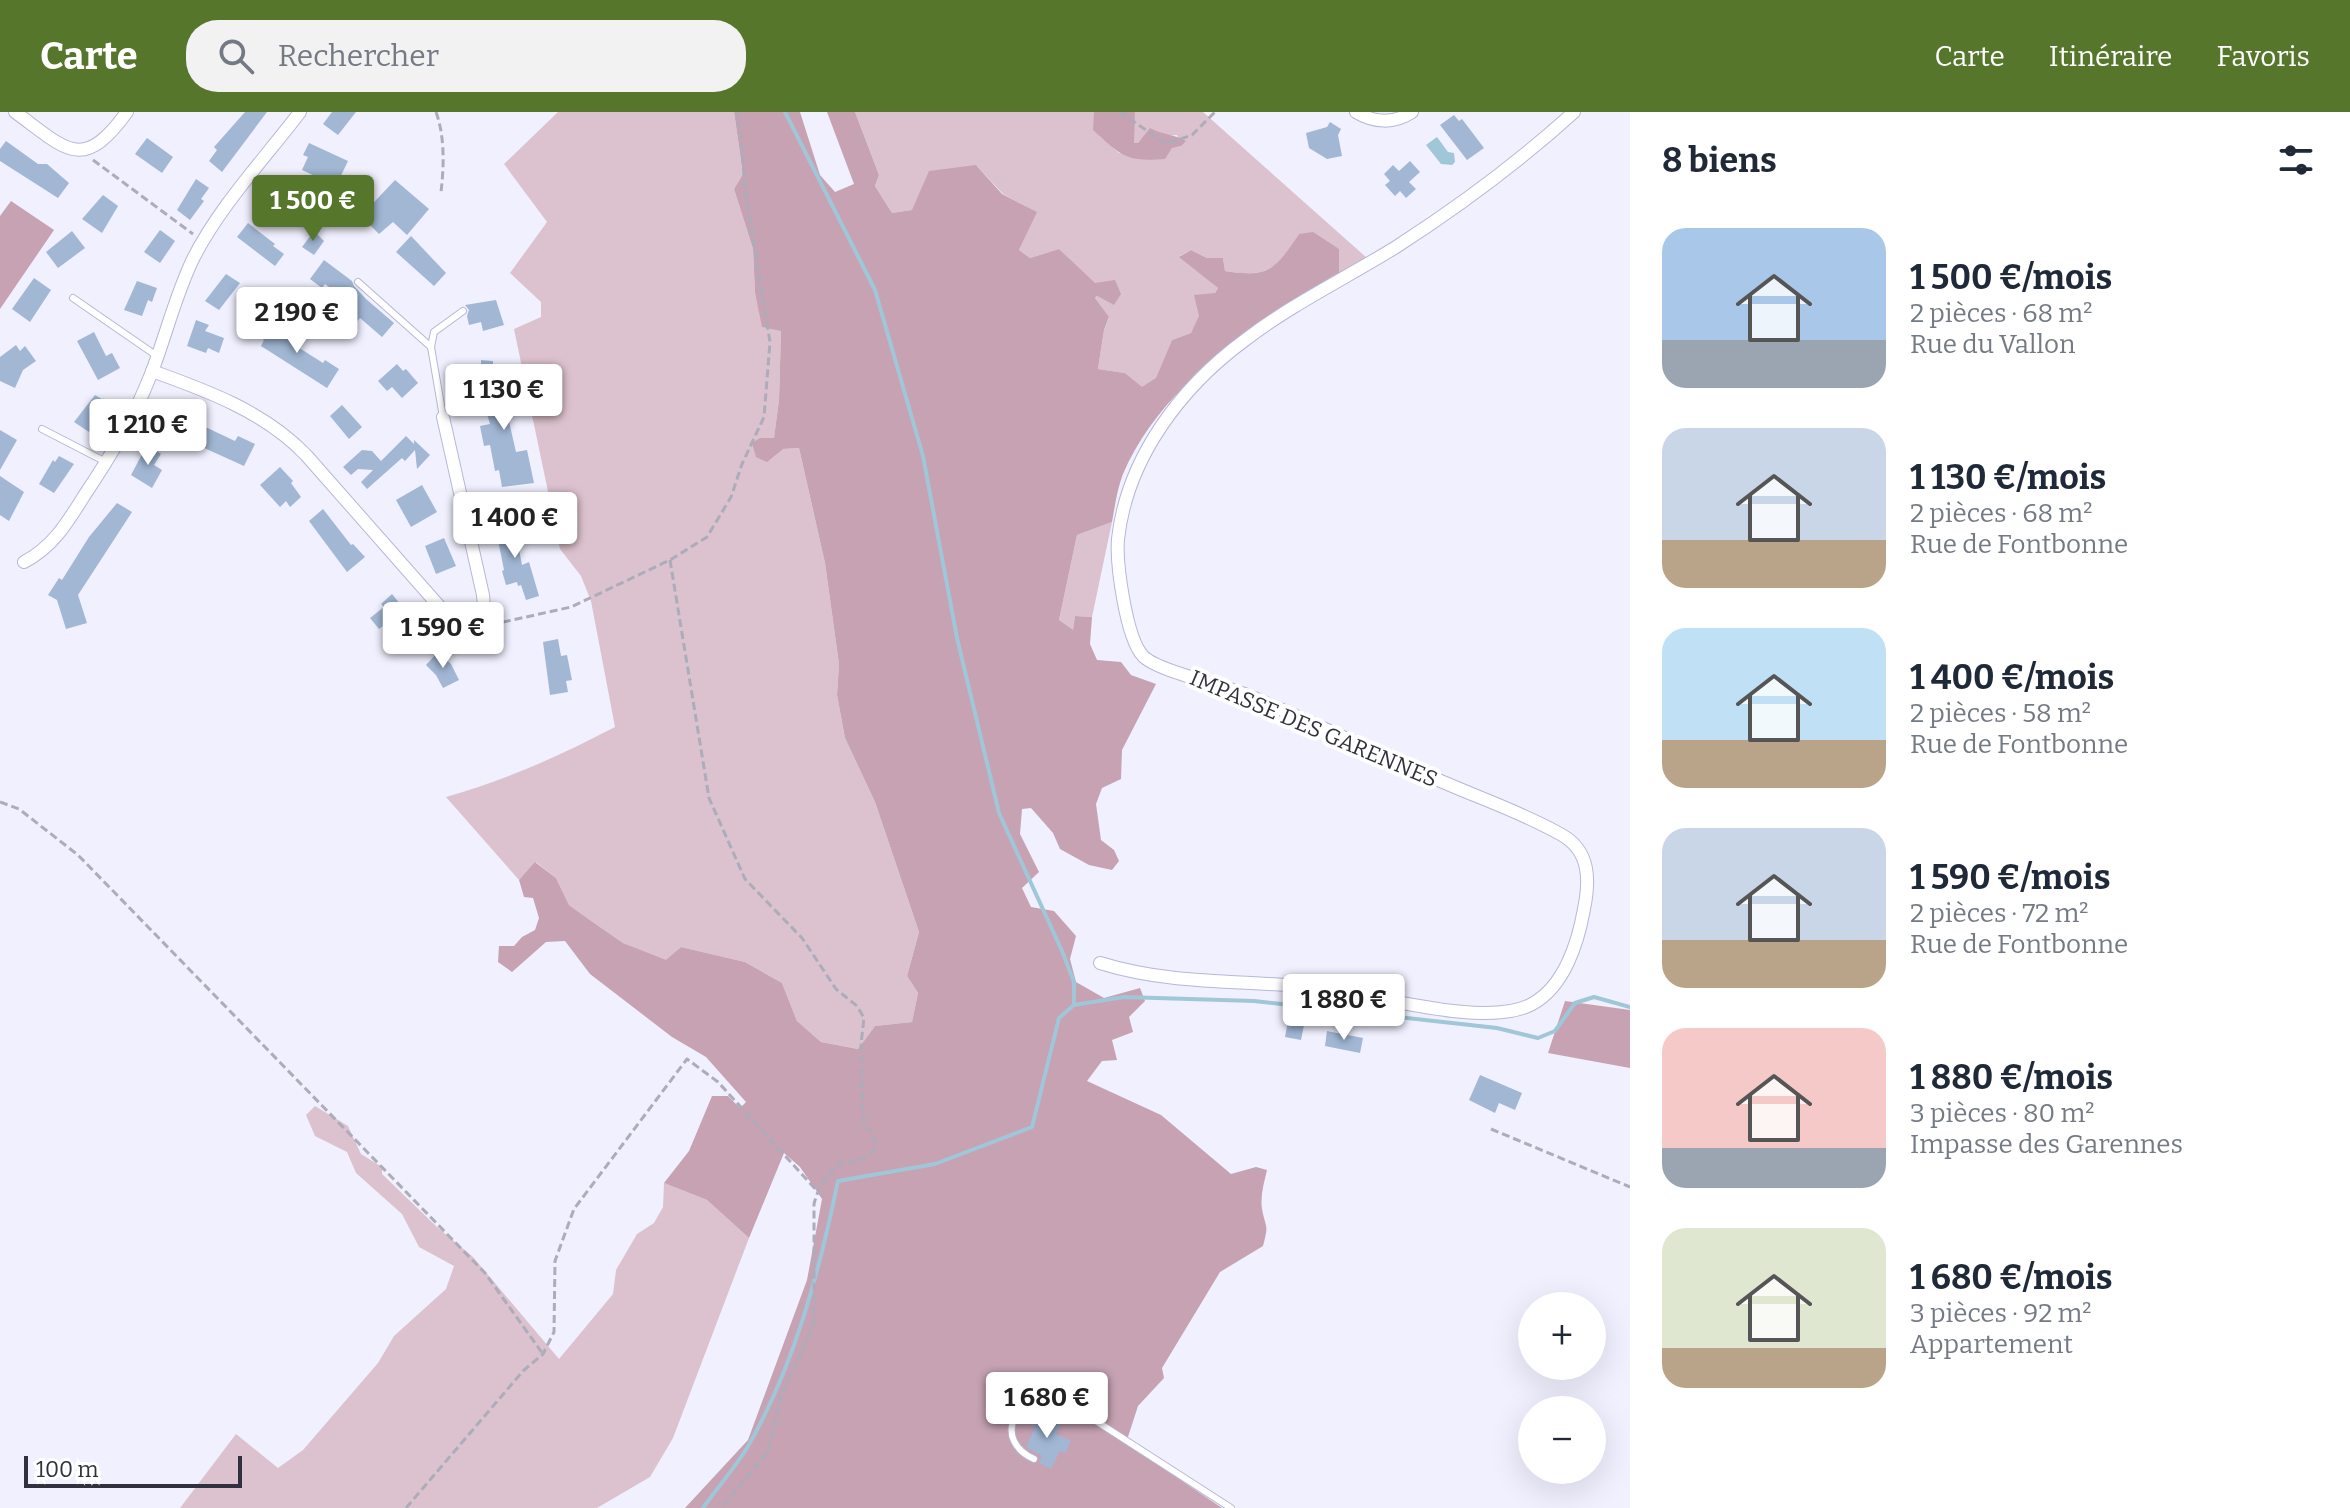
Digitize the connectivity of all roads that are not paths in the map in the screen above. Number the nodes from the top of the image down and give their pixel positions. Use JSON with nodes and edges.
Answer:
{"nodes":[{"id":1,"x":15,"y":112,"type":"edge"},
{"id":2,"x":127,"y":112,"type":"edge"},
{"id":3,"x":300,"y":112,"type":"edge"},
{"id":4,"x":1356,"y":112,"type":"edge"},
{"id":5,"x":1412,"y":112,"type":"edge"},
{"id":6,"x":1574,"y":112,"type":"edge"},
{"id":7,"x":358,"y":282,"type":"dead end"},
{"id":8,"x":73,"y":298,"type":"dead end"},
{"id":9,"x":463,"y":311,"type":"dead end"},
{"id":10,"x":431,"y":347,"type":"junction"},
{"id":11,"x":157,"y":356,"type":"junction"},
{"id":12,"x":152,"y":371,"type":"junction"},
{"id":13,"x":443,"y":417,"type":"joint"},
{"id":14,"x":42,"y":429,"type":"dead end"},
{"id":15,"x":106,"y":462,"type":"junction"},
{"id":16,"x":24,"y":562,"type":"dead end"},
{"id":17,"x":1100,"y":963,"type":"dead end"},
{"id":18,"x":1034,"y":1459,"type":"dead end"},
{"id":19,"x":1231,"y":1508,"type":"edge"}],
"edges":[{"from":1,"to":2,"type":"street"},
{"from":3,"to":11,"type":"street"},
{"from":4,"to":5,"type":"street"},
{"from":6,"to":17,"type":"street","name":"IMPASSE DES GARENNES"},
{"from":7,"to":10,"type":"lane"},
{"from":8,"to":11,"type":"lane"},
{"from":9,"to":10,"type":"lane"},
{"from":10,"to":13,"type":"lane"},
{"from":11,"to":12,"type":"street"},
{"from":12,"to":13,"type":"street"},
{"from":12,"to":15,"type":"street"},
{"from":14,"to":15,"type":"lane"},
{"from":15,"to":16,"type":"street"},
{"from":18,"to":19,"type":"lane"}]}
